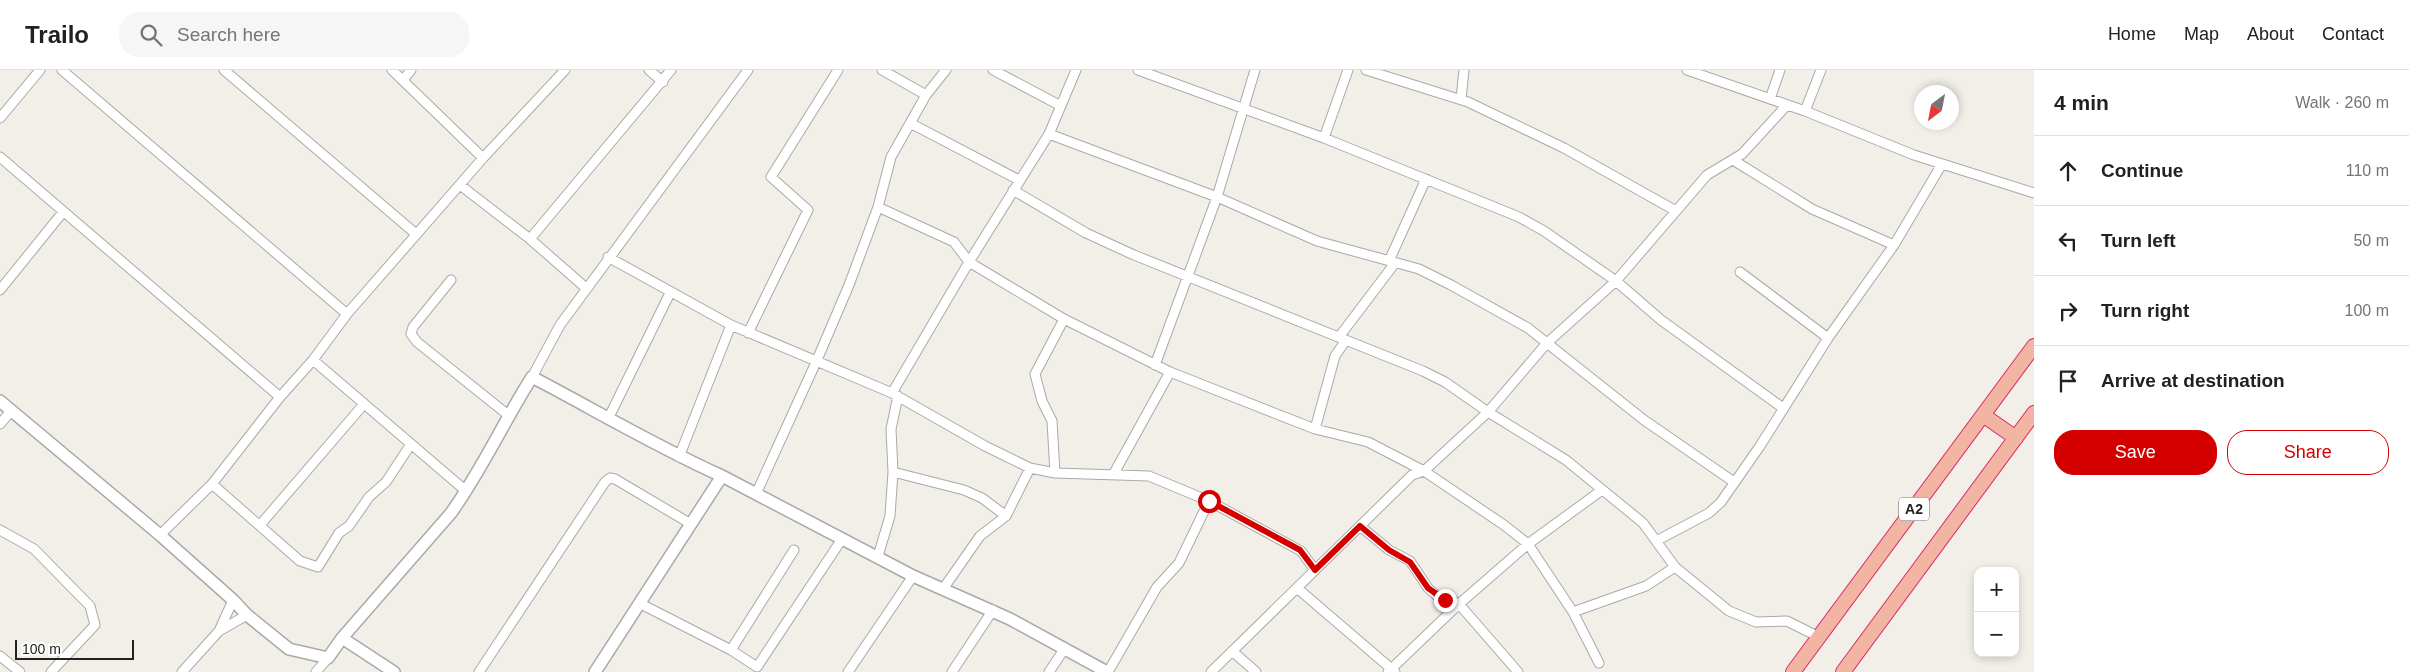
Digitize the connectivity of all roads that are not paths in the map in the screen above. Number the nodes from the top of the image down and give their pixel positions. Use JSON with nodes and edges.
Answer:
{"nodes":[{"id":1,"x":40,"y":70,"type":"edge"},
{"id":2,"x":62,"y":70,"type":"edge"},
{"id":3,"x":224,"y":70,"type":"edge"},
{"id":4,"x":392,"y":70,"type":"edge"},
{"id":5,"x":411,"y":70,"type":"edge"},
{"id":6,"x":566,"y":70,"type":"edge"},
{"id":7,"x":648,"y":70,"type":"edge"},
{"id":8,"x":672,"y":70,"type":"edge"},
{"id":9,"x":748,"y":70,"type":"edge"},
{"id":10,"x":838,"y":70,"type":"edge"},
{"id":11,"x":882,"y":70,"type":"edge"},
{"id":12,"x":946,"y":70,"type":"edge"},
{"id":13,"x":993,"y":70,"type":"edge"},
{"id":14,"x":1076,"y":70,"type":"edge"},
{"id":15,"x":1138,"y":70,"type":"edge"},
{"id":16,"x":1255,"y":70,"type":"edge"},
{"id":17,"x":1348,"y":70,"type":"edge"},
{"id":18,"x":1366,"y":70,"type":"edge"},
{"id":19,"x":1464,"y":70,"type":"edge"},
{"id":20,"x":1687,"y":70,"type":"edge"},
{"id":21,"x":1780,"y":70,"type":"edge"},
{"id":22,"x":1821,"y":70,"type":"edge"},
{"id":23,"x":1158,"y":73,"type":"edge"},
{"id":24,"x":403,"y":80,"type":"junction"},
{"id":25,"x":663,"y":82,"type":"junction"},
{"id":26,"x":926,"y":95,"type":"junction"},
{"id":27,"x":1460,"y":99,"type":"junction"},
{"id":28,"x":1770,"y":99,"type":"junction"},
{"id":29,"x":1787,"y":105,"type":"junction"},
{"id":30,"x":1061,"y":106,"type":"junction"},
{"id":31,"x":1243,"y":108,"type":"junction"},
{"id":32,"x":1805,"y":111,"type":"junction"},
{"id":33,"x":0,"y":118,"type":"edge"},
{"id":34,"x":910,"y":123,"type":"junction"},
{"id":35,"x":1049,"y":134,"type":"junction"},
{"id":36,"x":1324,"y":138,"type":"junction"},
{"id":37,"x":0,"y":157,"type":"edge"},
{"id":38,"x":483,"y":158,"type":"junction"},
{"id":39,"x":1733,"y":160,"type":"junction"},
{"id":40,"x":1942,"y":164,"type":"junction"},
{"id":41,"x":1426,"y":179,"type":"junction"},
{"id":42,"x":1019,"y":180,"type":"junction"},
{"id":43,"x":460,"y":185,"type":"junction"},
{"id":44,"x":1013,"y":190,"type":"junction"},
{"id":45,"x":2034,"y":193,"type":"edge"},
{"id":46,"x":1217,"y":198,"type":"junction"},
{"id":47,"x":878,"y":207,"type":"junction"},
{"id":48,"x":1676,"y":211,"type":"junction"},
{"id":49,"x":63,"y":212,"type":"junction"},
{"id":50,"x":416,"y":234,"type":"junction"},
{"id":51,"x":530,"y":239,"type":"junction"},
{"id":52,"x":1894,"y":245,"type":"junction"},
{"id":53,"x":608,"y":257,"type":"junction"},
{"id":54,"x":969,"y":262,"type":"junction"},
{"id":55,"x":1392,"y":262,"type":"junction"},
{"id":56,"x":1740,"y":272,"type":"dead end"},
{"id":57,"x":1189,"y":277,"type":"junction"},
{"id":58,"x":452,"y":280,"type":"dead end"},
{"id":59,"x":1616,"y":282,"type":"junction"},
{"id":60,"x":586,"y":288,"type":"junction"},
{"id":61,"x":0,"y":290,"type":"edge"},
{"id":62,"x":670,"y":293,"type":"junction"},
{"id":63,"x":347,"y":314,"type":"junction"},
{"id":64,"x":1064,"y":319,"type":"junction"},
{"id":65,"x":731,"y":325,"type":"junction"},
{"id":66,"x":748,"y":333,"type":"junction"},
{"id":67,"x":1828,"y":338,"type":"junction"},
{"id":68,"x":1342,"y":339,"type":"junction"},
{"id":69,"x":1547,"y":343,"type":"junction"},
{"id":70,"x":2034,"y":346,"type":"edge"},
{"id":71,"x":313,"y":360,"type":"junction"},
{"id":72,"x":817,"y":360,"type":"junction"},
{"id":73,"x":1155,"y":365,"type":"junction"},
{"id":74,"x":1170,"y":372,"type":"junction"},
{"id":75,"x":532,"y":377,"type":"junction"},
{"id":76,"x":895,"y":394,"type":"junction"},
{"id":77,"x":280,"y":397,"type":"junction"},
{"id":78,"x":0,"y":401,"type":"edge"},
{"id":79,"x":364,"y":404,"type":"junction"},
{"id":80,"x":1783,"y":408,"type":"junction"},
{"id":81,"x":11,"y":411,"type":"junction"},
{"id":82,"x":1488,"y":412,"type":"junction"},
{"id":83,"x":2034,"y":413,"type":"edge"},
{"id":84,"x":508,"y":414,"type":"junction"},
{"id":85,"x":1983,"y":415,"type":"junction"},
{"id":86,"x":609,"y":417,"type":"junction"},
{"id":87,"x":0,"y":424,"type":"edge"},
{"id":88,"x":1315,"y":429,"type":"junction"},
{"id":89,"x":2016,"y":438,"type":"junction"},
{"id":90,"x":411,"y":444,"type":"junction"},
{"id":91,"x":679,"y":457,"type":"junction"},
{"id":92,"x":1030,"y":468,"type":"junction"},
{"id":93,"x":1424,"y":471,"type":"junction"},
{"id":94,"x":893,"y":472,"type":"junction"},
{"id":95,"x":1056,"y":473,"type":"junction"},
{"id":96,"x":1113,"y":475,"type":"junction"},
{"id":97,"x":722,"y":476,"type":"junction"},
{"id":98,"x":1734,"y":482,"type":"junction"},
{"id":99,"x":212,"y":484,"type":"junction"},
{"id":100,"x":1602,"y":490,"type":"junction"},
{"id":101,"x":466,"y":491,"type":"junction"},
{"id":102,"x":756,"y":494,"type":"junction"},
{"id":103,"x":1209,"y":501,"type":"junction"},
{"id":104,"x":1006,"y":516,"type":"junction"},
{"id":105,"x":690,"y":524,"type":"junction"},
{"id":106,"x":260,"y":526,"type":"junction"},
{"id":107,"x":1360,"y":526,"type":"junction"},
{"id":108,"x":0,"y":530,"type":"edge"},
{"id":109,"x":160,"y":535,"type":"junction"},
{"id":110,"x":842,"y":539,"type":"junction"},
{"id":111,"x":1656,"y":541,"type":"junction"},
{"id":112,"x":1528,"y":544,"type":"junction"},
{"id":113,"x":794,"y":550,"type":"dead end"},
{"id":114,"x":878,"y":556,"type":"junction"},
{"id":115,"x":1675,"y":567,"type":"junction"},
{"id":116,"x":1315,"y":570,"type":"junction"},
{"id":117,"x":913,"y":576,"type":"junction"},
{"id":118,"x":1297,"y":588,"type":"junction"},
{"id":119,"x":943,"y":590,"type":"junction"},
{"id":120,"x":233,"y":600,"type":"junction"},
{"id":121,"x":639,"y":604,"type":"junction"},
{"id":122,"x":1460,"y":604,"type":"junction"},
{"id":123,"x":993,"y":610,"type":"junction"},
{"id":124,"x":1573,"y":612,"type":"junction"},
{"id":125,"x":247,"y":615,"type":"junction"},
{"id":126,"x":219,"y":631,"type":"junction"},
{"id":127,"x":1819,"y":637,"type":"junction"},
{"id":128,"x":342,"y":638,"type":"junction"},
{"id":129,"x":1065,"y":648,"type":"junction"},
{"id":130,"x":730,"y":650,"type":"junction"},
{"id":131,"x":1232,"y":651,"type":"junction"},
{"id":132,"x":0,"y":656,"type":"edge"},
{"id":133,"x":328,"y":658,"type":"junction"},
{"id":134,"x":1599,"y":663,"type":"dead end"},
{"id":135,"x":1391,"y":671,"type":"edge"},
{"id":136,"x":20,"y":672,"type":"edge"},
{"id":137,"x":51,"y":672,"type":"edge"},
{"id":138,"x":182,"y":672,"type":"edge"},
{"id":139,"x":316,"y":672,"type":"edge"},
{"id":140,"x":394,"y":672,"type":"edge"},
{"id":141,"x":479,"y":672,"type":"edge"},
{"id":142,"x":595,"y":672,"type":"edge"},
{"id":143,"x":848,"y":672,"type":"edge"},
{"id":144,"x":952,"y":672,"type":"edge"},
{"id":145,"x":1049,"y":672,"type":"edge"},
{"id":146,"x":1108,"y":672,"type":"edge"},
{"id":147,"x":1211,"y":672,"type":"edge"},
{"id":148,"x":1256,"y":672,"type":"edge"},
{"id":149,"x":1518,"y":672,"type":"edge"},
{"id":150,"x":1793,"y":672,"type":"edge"},
{"id":151,"x":1843,"y":672,"type":"edge"}],
"edges":[{"from":1,"to":33,"type":"street"},
{"from":2,"to":63,"type":"street"},
{"from":3,"to":50,"type":"street"},
{"from":4,"to":24,"type":"street"},
{"from":5,"to":24,"type":"street"},
{"from":6,"to":38,"type":"street"},
{"from":7,"to":25,"type":"street"},
{"from":8,"to":25,"type":"street"},
{"from":9,"to":53,"type":"street"},
{"from":10,"to":66,"type":"street"},
{"from":11,"to":26,"type":"street"},
{"from":12,"to":26,"type":"street"},
{"from":13,"to":30,"type":"street"},
{"from":14,"to":30,"type":"street"},
{"from":15,"to":23,"type":"street"},
{"from":16,"to":31,"type":"street"},
{"from":17,"to":36,"type":"street"},
{"from":18,"to":27,"type":"street"},
{"from":19,"to":27,"type":"street"},
{"from":20,"to":28,"type":"street"},
{"from":21,"to":28,"type":"street"},
{"from":22,"to":32,"type":"street"},
{"from":23,"to":31,"type":"street"},
{"from":24,"to":38,"type":"street"},
{"from":25,"to":51,"type":"street"},
{"from":26,"to":34,"type":"street"},
{"from":27,"to":48,"type":"street"},
{"from":28,"to":29,"type":"street"},
{"from":29,"to":32,"type":"street"},
{"from":29,"to":39,"type":"street"},
{"from":30,"to":35,"type":"street"},
{"from":31,"to":36,"type":"street"},
{"from":31,"to":46,"type":"street"},
{"from":32,"to":40,"type":"street"},
{"from":34,"to":42,"type":"street"},
{"from":34,"to":47,"type":"street"},
{"from":35,"to":42,"type":"street"},
{"from":35,"to":46,"type":"street"},
{"from":36,"to":41,"type":"street"},
{"from":37,"to":49,"type":"street"},
{"from":38,"to":43,"type":"street"},
{"from":39,"to":48,"type":"street"},
{"from":39,"to":52,"type":"street"},
{"from":40,"to":45,"type":"street"},
{"from":40,"to":52,"type":"street"},
{"from":41,"to":55,"type":"street"},
{"from":41,"to":59,"type":"street"},
{"from":42,"to":44,"type":"street"},
{"from":43,"to":50,"type":"street"},
{"from":43,"to":51,"type":"street"},
{"from":44,"to":54,"type":"street"},
{"from":44,"to":57,"type":"street"},
{"from":46,"to":55,"type":"street"},
{"from":46,"to":57,"type":"street"},
{"from":47,"to":54,"type":"street"},
{"from":47,"to":72,"type":"street"},
{"from":48,"to":59,"type":"street"},
{"from":49,"to":61,"type":"street"},
{"from":49,"to":77,"type":"street"},
{"from":50,"to":63,"type":"street"},
{"from":51,"to":60,"type":"street"},
{"from":52,"to":67,"type":"street"},
{"from":53,"to":60,"type":"street"},
{"from":53,"to":62,"type":"street"},
{"from":54,"to":64,"type":"street"},
{"from":54,"to":76,"type":"street"},
{"from":55,"to":68,"type":"street"},
{"from":55,"to":69,"type":"street"},
{"from":56,"to":67,"type":"street"},
{"from":57,"to":68,"type":"street"},
{"from":57,"to":73,"type":"street"},
{"from":58,"to":84,"type":"street"},
{"from":59,"to":69,"type":"street"},
{"from":59,"to":80,"type":"street"},
{"from":60,"to":75,"type":"street"},
{"from":62,"to":65,"type":"street"},
{"from":62,"to":86,"type":"street"},
{"from":63,"to":71,"type":"street"},
{"from":64,"to":73,"type":"street"},
{"from":64,"to":95,"type":"street"},
{"from":65,"to":66,"type":"street"},
{"from":65,"to":91,"type":"street"},
{"from":66,"to":72,"type":"street"},
{"from":67,"to":80,"type":"street"},
{"from":68,"to":82,"type":"street"},
{"from":68,"to":88,"type":"street"},
{"from":69,"to":82,"type":"street"},
{"from":69,"to":98,"type":"street"},
{"from":70,"to":85,"type":"highway","number":"A2"},
{"from":71,"to":77,"type":"street"},
{"from":71,"to":79,"type":"street"},
{"from":72,"to":76,"type":"street"},
{"from":72,"to":102,"type":"street"},
{"from":73,"to":74,"type":"street"},
{"from":74,"to":88,"type":"street"},
{"from":74,"to":96,"type":"street"},
{"from":75,"to":84,"type":"street"},
{"from":75,"to":86,"type":"street"},
{"from":76,"to":92,"type":"street"},
{"from":76,"to":94,"type":"street"},
{"from":77,"to":99,"type":"street"},
{"from":78,"to":81,"type":"street"},
{"from":79,"to":90,"type":"street"},
{"from":79,"to":106,"type":"street"},
{"from":80,"to":98,"type":"street"},
{"from":81,"to":87,"type":"street"},
{"from":81,"to":109,"type":"street"},
{"from":82,"to":93,"type":"street"},
{"from":82,"to":100,"type":"street"},
{"from":83,"to":89,"type":"highway","number":"A2"},
{"from":84,"to":101,"type":"street"},
{"from":85,"to":89,"type":"highway"},
{"from":85,"to":127,"type":"highway","number":"A2"},
{"from":86,"to":91,"type":"street"},
{"from":88,"to":93,"type":"street"},
{"from":89,"to":151,"type":"highway","number":"A2"},
{"from":90,"to":101,"type":"street"},
{"from":90,"to":106,"type":"street"},
{"from":91,"to":97,"type":"street"},
{"from":92,"to":95,"type":"street"},
{"from":92,"to":104,"type":"street"},
{"from":93,"to":107,"type":"street"},
{"from":93,"to":112,"type":"street"},
{"from":94,"to":104,"type":"street"},
{"from":94,"to":114,"type":"street"},
{"from":95,"to":96,"type":"street"},
{"from":96,"to":103,"type":"street"},
{"from":97,"to":102,"type":"street"},
{"from":97,"to":105,"type":"street"},
{"from":98,"to":111,"type":"street"},
{"from":99,"to":106,"type":"street"},
{"from":99,"to":109,"type":"street"},
{"from":100,"to":111,"type":"street"},
{"from":100,"to":112,"type":"street"},
{"from":101,"to":128,"type":"street"},
{"from":102,"to":110,"type":"street"},
{"from":103,"to":116,"type":"street"},
{"from":103,"to":146,"type":"street"},
{"from":104,"to":119,"type":"street"},
{"from":105,"to":121,"type":"street"},
{"from":105,"to":141,"type":"street"},
{"from":107,"to":116,"type":"street"},
{"from":107,"to":122,"type":"street"},
{"from":108,"to":137,"type":"street"},
{"from":109,"to":120,"type":"street"},
{"from":110,"to":114,"type":"street"},
{"from":110,"to":130,"type":"street"},
{"from":111,"to":115,"type":"street"},
{"from":112,"to":122,"type":"street"},
{"from":112,"to":124,"type":"street"},
{"from":113,"to":130,"type":"street"},
{"from":114,"to":117,"type":"street"},
{"from":115,"to":124,"type":"street"},
{"from":115,"to":127,"type":"street"},
{"from":116,"to":118,"type":"street"},
{"from":117,"to":119,"type":"street"},
{"from":117,"to":143,"type":"street"},
{"from":118,"to":131,"type":"street"},
{"from":118,"to":135,"type":"street"},
{"from":119,"to":123,"type":"street"},
{"from":120,"to":125,"type":"street"},
{"from":120,"to":126,"type":"street"},
{"from":121,"to":130,"type":"street"},
{"from":121,"to":142,"type":"street"},
{"from":122,"to":135,"type":"street"},
{"from":122,"to":149,"type":"street"},
{"from":123,"to":129,"type":"street"},
{"from":123,"to":144,"type":"street"},
{"from":124,"to":134,"type":"street"},
{"from":125,"to":126,"type":"street"},
{"from":125,"to":133,"type":"street"},
{"from":126,"to":138,"type":"street"},
{"from":127,"to":150,"type":"highway","number":"A2"},
{"from":128,"to":133,"type":"street"},
{"from":128,"to":140,"type":"street"},
{"from":129,"to":145,"type":"street"},
{"from":129,"to":146,"type":"street"},
{"from":131,"to":147,"type":"street"},
{"from":131,"to":148,"type":"street"},
{"from":132,"to":136,"type":"street"},
{"from":133,"to":139,"type":"street"}]}
